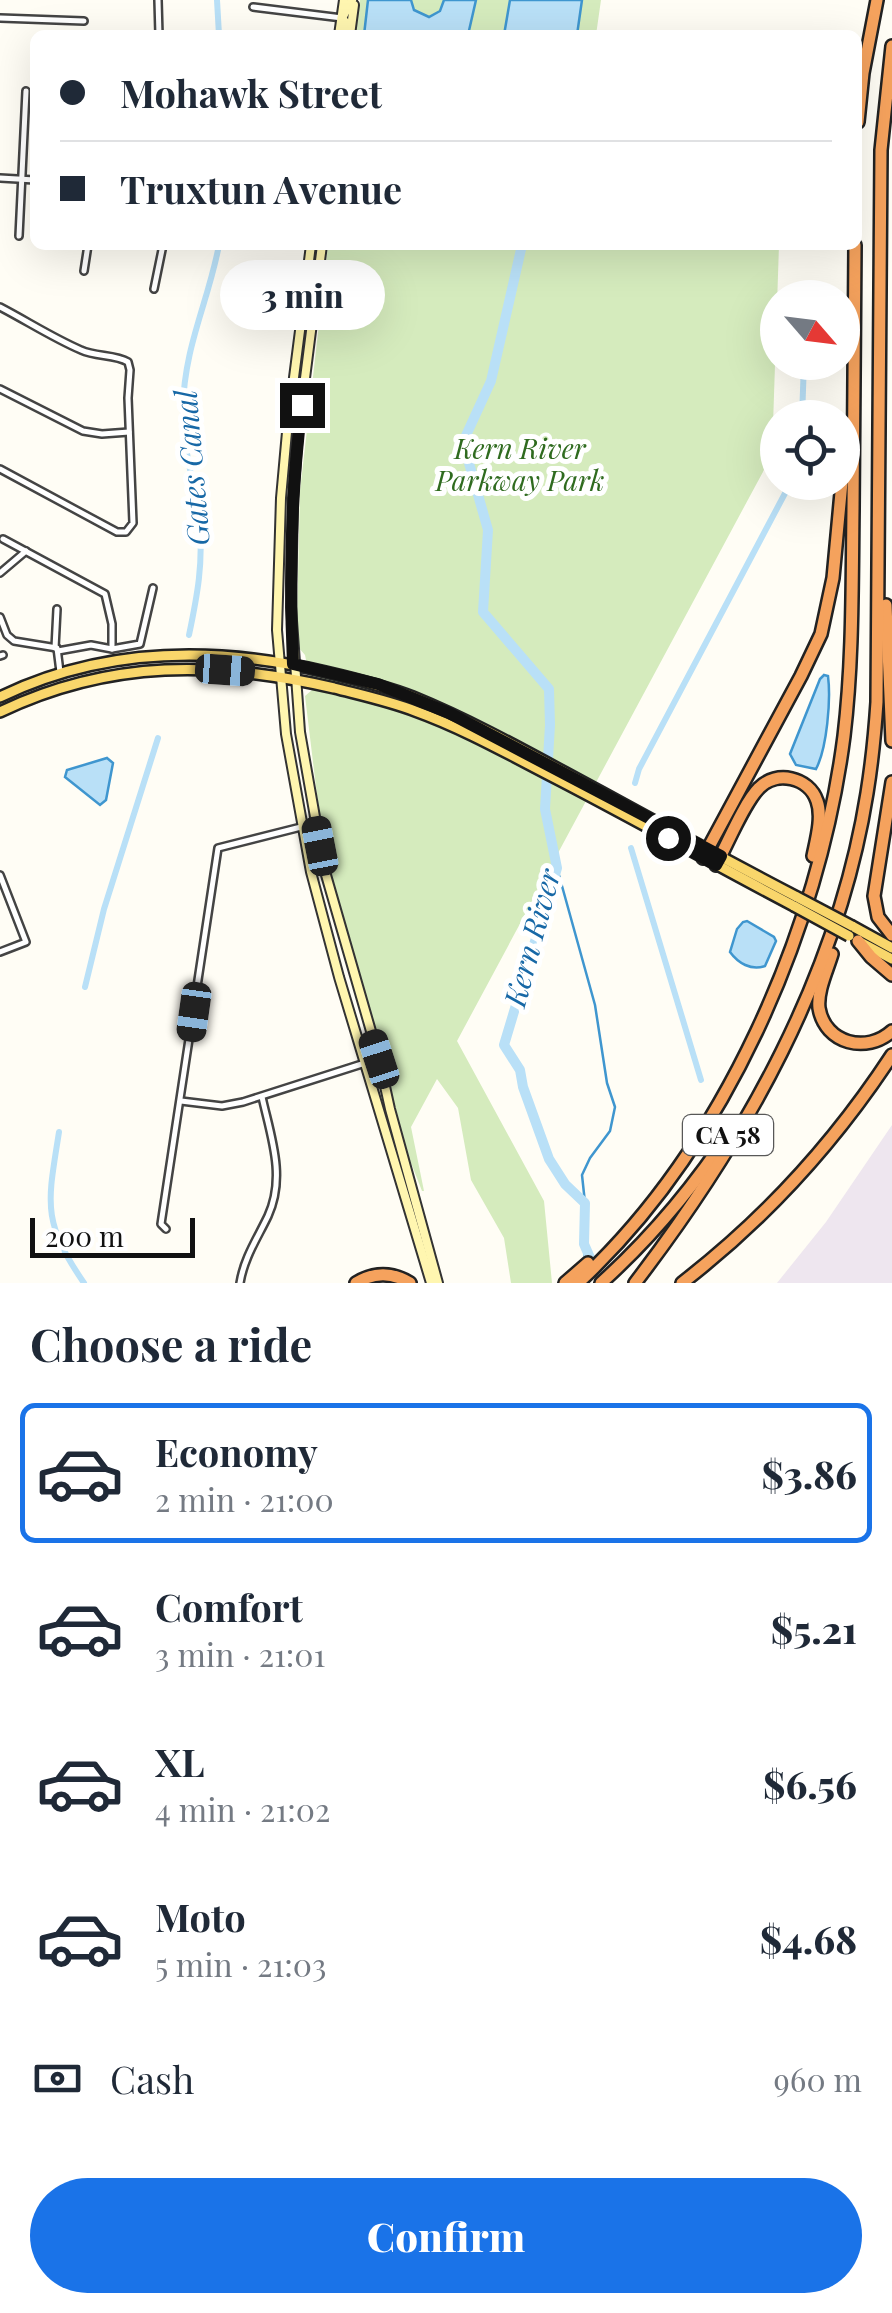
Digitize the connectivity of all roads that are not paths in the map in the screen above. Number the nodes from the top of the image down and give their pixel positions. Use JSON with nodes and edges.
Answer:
{"nodes":[{"id":1,"x":158,"y":0,"type":"edge"},
{"id":2,"x":344,"y":0,"type":"edge"},
{"id":3,"x":353,"y":0,"type":"edge"},
{"id":4,"x":877,"y":0,"type":"edge"},
{"id":5,"x":254,"y":7,"type":"dead end"},
{"id":6,"x":0,"y":18,"type":"edge"},
{"id":7,"x":342,"y":18,"type":"junction"},
{"id":8,"x":84,"y":22,"type":"dead end"},
{"id":9,"x":158,"y":30,"type":"edge"},
{"id":10,"x":345,"y":30,"type":"edge"},
{"id":11,"x":346,"y":30,"type":"edge"},
{"id":12,"x":892,"y":46,"type":"edge"},
{"id":13,"x":862,"y":84,"type":"edge"},
{"id":14,"x":26,"y":91,"type":"dead end"},
{"id":15,"x":0,"y":178,"type":"edge"},
{"id":16,"x":22,"y":179,"type":"junction"},
{"id":17,"x":30,"y":180,"type":"edge"},
{"id":18,"x":19,"y":236,"type":"dead end"},
{"id":19,"x":87,"y":250,"type":"edge"},
{"id":20,"x":162,"y":250,"type":"edge"},
{"id":21,"x":310,"y":250,"type":"edge"},
{"id":22,"x":321,"y":250,"type":"edge"},
{"id":23,"x":856,"y":250,"type":"edge"},
{"id":24,"x":84,"y":271,"type":"dead end"},
{"id":25,"x":855,"y":280,"type":"edge"},
{"id":26,"x":154,"y":289,"type":"dead end"},
{"id":27,"x":0,"y":307,"type":"edge"},
{"id":28,"x":242,"y":312,"type":"dead end"},
{"id":29,"x":302,"y":319,"type":"junction"},
{"id":30,"x":309,"y":348,"type":"junction"},
{"id":31,"x":854,"y":380,"type":"edge"},
{"id":32,"x":0,"y":389,"type":"edge"},
{"id":33,"x":129,"y":432,"type":"junction"},
{"id":34,"x":0,"y":469,"type":"edge"},
{"id":35,"x":840,"y":500,"type":"edge"},
{"id":36,"x":3,"y":539,"type":"dead end"},
{"id":37,"x":880,"y":550,"type":"junction"},
{"id":38,"x":26,"y":552,"type":"junction"},
{"id":39,"x":0,"y":573,"type":"edge"},
{"id":40,"x":153,"y":588,"type":"dead end"},
{"id":41,"x":58,"y":609,"type":"dead end"},
{"id":42,"x":0,"y":617,"type":"edge"},
{"id":43,"x":112,"y":649,"type":"junction"},
{"id":44,"x":56,"y":650,"type":"junction"},
{"id":45,"x":199,"y":654,"type":"junction"},
{"id":46,"x":279,"y":662,"type":"junction"},
{"id":47,"x":293,"y":664,"type":"junction"},
{"id":48,"x":170,"y":668,"type":"junction"},
{"id":49,"x":60,"y":672,"type":"junction"},
{"id":50,"x":281,"y":678,"type":"junction"},
{"id":51,"x":295,"y":679,"type":"junction"},
{"id":52,"x":0,"y":696,"type":"edge"},
{"id":53,"x":35,"y":696,"type":"junction"},
{"id":54,"x":0,"y":712,"type":"edge"},
{"id":55,"x":892,"y":741,"type":"edge"},
{"id":56,"x":892,"y":782,"type":"edge"},
{"id":57,"x":587,"y":790,"type":"junction"},
{"id":58,"x":867,"y":795,"type":"junction"},
{"id":59,"x":301,"y":826,"type":"junction"},
{"id":60,"x":705,"y":854,"type":"junction"},
{"id":61,"x":718,"y":861,"type":"junction"},
{"id":62,"x":0,"y":875,"type":"edge"},
{"id":63,"x":853,"y":934,"type":"junction"},
{"id":64,"x":892,"y":934,"type":"edge"},
{"id":65,"x":892,"y":948,"type":"edge"},
{"id":66,"x":0,"y":952,"type":"edge"},
{"id":67,"x":892,"y":959,"type":"edge"},
{"id":68,"x":892,"y":975,"type":"edge"},
{"id":69,"x":780,"y":978,"type":"junction"},
{"id":70,"x":797,"y":1019,"type":"junction"},
{"id":71,"x":367,"y":1022,"type":"junction"},
{"id":72,"x":892,"y":1030,"type":"edge"},
{"id":73,"x":892,"y":1055,"type":"edge"},
{"id":74,"x":365,"y":1064,"type":"junction"},
{"id":75,"x":262,"y":1097,"type":"junction"},
{"id":76,"x":181,"y":1100,"type":"junction"},
{"id":77,"x":390,"y":1109,"type":"junction"},
{"id":78,"x":392,"y":1154,"type":"junction"},
{"id":79,"x":415,"y":1198,"type":"junction"},
{"id":80,"x":641,"y":1214,"type":"junction"},
{"id":81,"x":166,"y":1229,"type":"dead end"},
{"id":82,"x":240,"y":1283,"type":"edge"},
{"id":83,"x":356,"y":1283,"type":"edge"},
{"id":84,"x":410,"y":1283,"type":"edge"},
{"id":85,"x":435,"y":1283,"type":"edge"},
{"id":86,"x":564,"y":1283,"type":"edge"},
{"id":87,"x":578,"y":1283,"type":"edge"},
{"id":88,"x":600,"y":1283,"type":"edge"},
{"id":89,"x":635,"y":1283,"type":"edge"},
{"id":90,"x":682,"y":1283,"type":"edge"}],
"edges":[{"from":1,"to":9,"type":"street"},
{"from":2,"to":7,"type":"main road"},
{"from":3,"to":7,"type":"main road"},
{"from":3,"to":11,"type":"main road"},
{"from":4,"to":13,"type":"highway"},
{"from":5,"to":7,"type":"street"},
{"from":6,"to":8,"type":"street"},
{"from":7,"to":10,"type":"main road"},
{"from":12,"to":37,"type":"highway"},
{"from":14,"to":16,"type":"street"},
{"from":15,"to":16,"type":"street"},
{"from":16,"to":17,"type":"street"},
{"from":16,"to":18,"type":"street"},
{"from":19,"to":24,"type":"street"},
{"from":20,"to":26,"type":"street"},
{"from":21,"to":29,"type":"main road"},
{"from":22,"to":30,"type":"main road"},
{"from":23,"to":25,"type":"highway"},
{"from":27,"to":33,"type":"street"},
{"from":28,"to":29,"type":"street"},
{"from":29,"to":30,"type":"main road"},
{"from":29,"to":46,"type":"main road"},
{"from":30,"to":47,"type":"main road"},
{"from":31,"to":69,"type":"highway"},
{"from":32,"to":33,"type":"street"},
{"from":33,"to":34,"type":"street"},
{"from":35,"to":60,"type":"highway"},
{"from":36,"to":38,"type":"street"},
{"from":37,"to":55,"type":"highway"},
{"from":37,"to":58,"type":"highway"},
{"from":38,"to":39,"type":"street"},
{"from":38,"to":43,"type":"street"},
{"from":40,"to":43,"type":"street"},
{"from":41,"to":44,"type":"street"},
{"from":42,"to":44,"type":"street"},
{"from":43,"to":44,"type":"street"},
{"from":44,"to":49,"type":"street"},
{"from":45,"to":46,"type":"main road"},
{"from":45,"to":48,"type":"main road"},
{"from":45,"to":49,"type":"main road"},
{"from":46,"to":47,"type":"main road"},
{"from":46,"to":50,"type":"main road"},
{"from":47,"to":51,"type":"main road"},
{"from":47,"to":57,"type":"main road"},
{"from":48,"to":50,"type":"main road"},
{"from":48,"to":53,"type":"main road"},
{"from":49,"to":52,"type":"main road"},
{"from":49,"to":53,"type":"main road"},
{"from":50,"to":51,"type":"main road"},
{"from":50,"to":59,"type":"main road"},
{"from":51,"to":57,"type":"main road"},
{"from":51,"to":71,"type":"main road"},
{"from":53,"to":54,"type":"main road"},
{"from":56,"to":64,"type":"highway"},
{"from":57,"to":60,"type":"main road"},
{"from":58,"to":70,"type":"highway"},
{"from":58,"to":72,"type":"highway"},
{"from":59,"to":74,"type":"main road"},
{"from":59,"to":76,"type":"street"},
{"from":60,"to":61,"type":"main road"},
{"from":61,"to":63,"type":"main road","bridge":true},
{"from":61,"to":69,"type":"highway"},
{"from":62,"to":66,"type":"street"},
{"from":63,"to":65,"type":"main road"},
{"from":63,"to":67,"type":"main road"},
{"from":63,"to":68,"type":"highway"},
{"from":69,"to":80,"type":"highway"},
{"from":70,"to":88,"type":"highway","number":"CA 58"},
{"from":70,"to":89,"type":"highway"},
{"from":71,"to":74,"type":"main road"},
{"from":71,"to":77,"type":"main road"},
{"from":73,"to":90,"type":"highway"},
{"from":74,"to":75,"type":"street"},
{"from":74,"to":77,"type":"main road"},
{"from":74,"to":78,"type":"main road"},
{"from":75,"to":76,"type":"street"},
{"from":75,"to":82,"type":"street"},
{"from":76,"to":81,"type":"street"},
{"from":77,"to":79,"type":"main road"},
{"from":78,"to":79,"type":"main road"},
{"from":78,"to":85,"type":"main road"},
{"from":79,"to":85,"type":"main road"},
{"from":80,"to":86,"type":"highway"},
{"from":80,"to":87,"type":"highway"},
{"from":83,"to":84,"type":"highway"}]}
